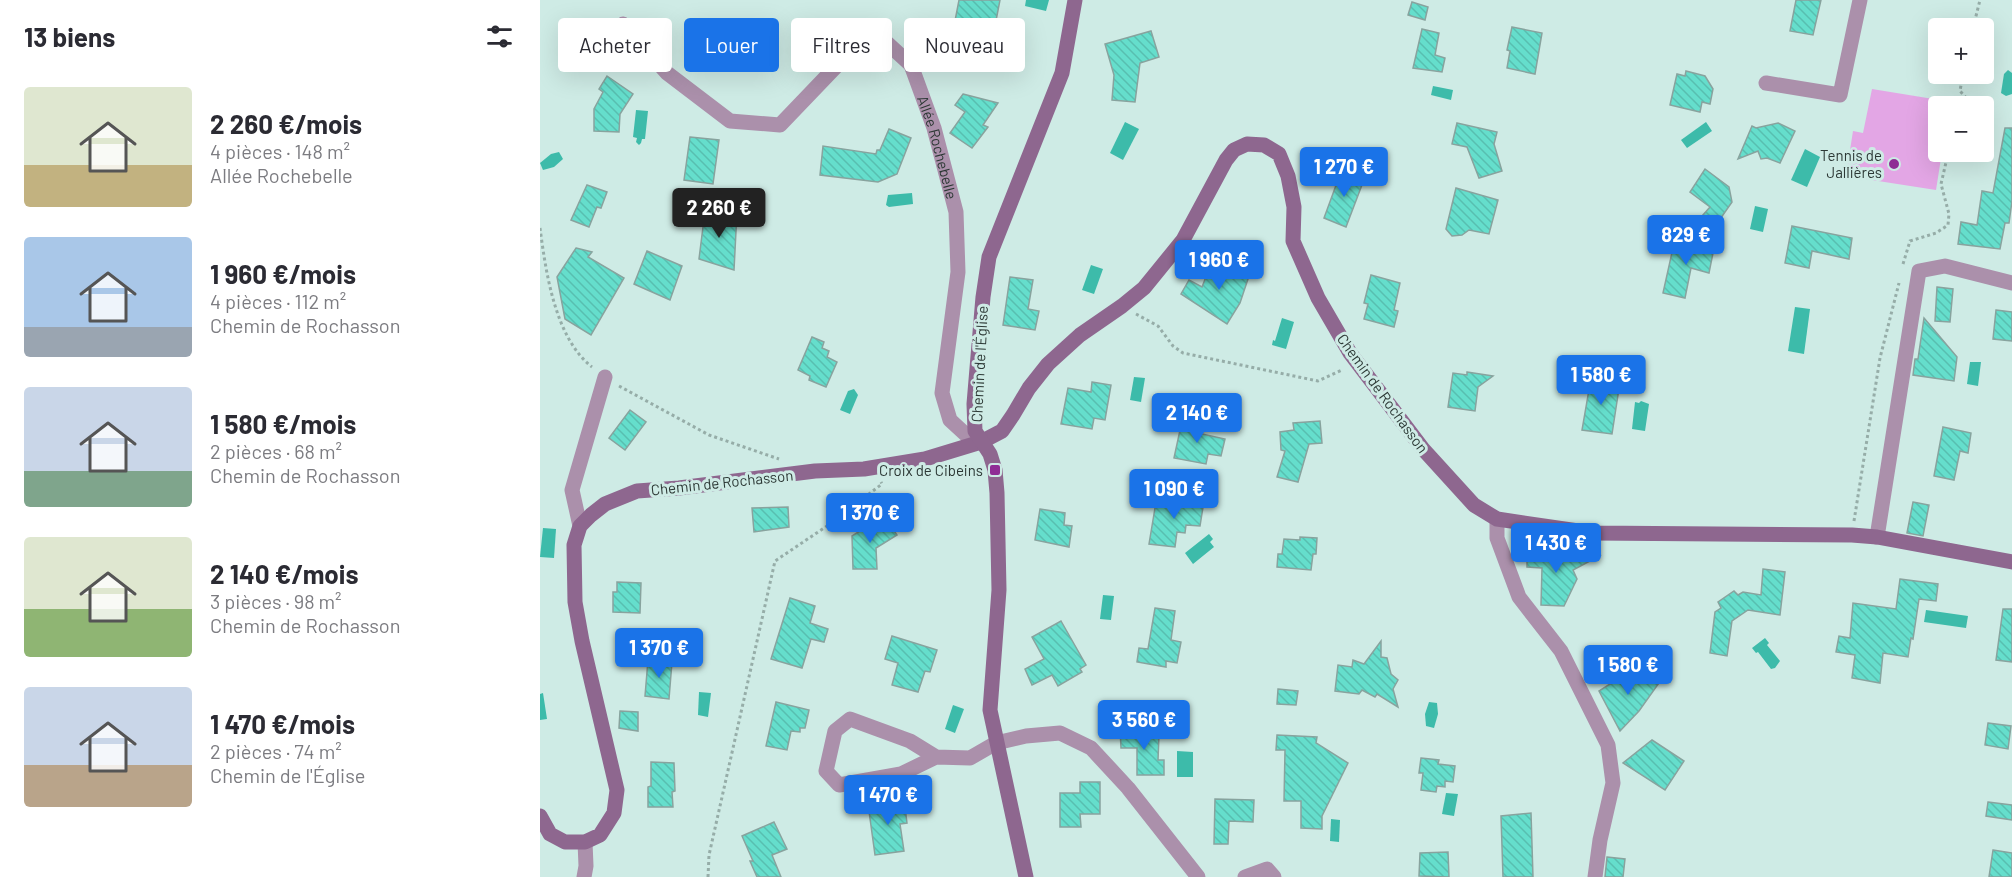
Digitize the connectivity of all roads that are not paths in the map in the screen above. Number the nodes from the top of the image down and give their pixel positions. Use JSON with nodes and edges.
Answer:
{"nodes":[{"id":1,"x":1075,"y":0,"type":"edge"},
{"id":2,"x":1860,"y":0,"type":"edge"},
{"id":3,"x":666,"y":72,"type":"edge"},
{"id":4,"x":1766,"y":83,"type":"dead end"},
{"id":5,"x":2012,"y":283,"type":"edge"},
{"id":6,"x":605,"y":377,"type":"road end"},
{"id":7,"x":978,"y":443,"type":"junction"},
{"id":8,"x":1497,"y":519,"type":"junction"},
{"id":9,"x":580,"y":526,"type":"junction"},
{"id":10,"x":1877,"y":537,"type":"junction"},
{"id":11,"x":2012,"y":562,"type":"edge"},
{"id":12,"x":996,"y":743,"type":"junction"},
{"id":13,"x":936,"y":757,"type":"junction"},
{"id":14,"x":540,"y":816,"type":"edge"},
{"id":15,"x":585,"y":842,"type":"junction"},
{"id":16,"x":584,"y":877,"type":"edge"},
{"id":17,"x":1026,"y":877,"type":"edge"},
{"id":18,"x":1198,"y":877,"type":"edge"},
{"id":19,"x":1245,"y":877,"type":"edge"},
{"id":20,"x":1274,"y":877,"type":"edge"},
{"id":21,"x":1595,"y":877,"type":"edge"}],
"edges":[{"from":1,"to":7,"type":"street","name":"Chemin de l'Église"},
{"from":2,"to":4,"type":"street"},
{"from":3,"to":7,"type":"street","name":"Allée Rochebelle"},
{"from":5,"to":10,"type":"street"},
{"from":6,"to":9,"type":"street"},
{"from":7,"to":8,"type":"street","name":"Chemin de Rochasson"},
{"from":7,"to":9,"type":"street","name":"Chemin de Rochasson"},
{"from":7,"to":12,"type":"street","name":"Chemin de l'Église"},
{"from":8,"to":10,"type":"street","name":"Chemin de Rochasson"},
{"from":8,"to":21,"type":"street"},
{"from":9,"to":15,"type":"street"},
{"from":10,"to":11,"type":"street","name":"Chemin de Rochasson"},
{"from":12,"to":13,"type":"street"},
{"from":12,"to":17,"type":"street","name":"Chemin de l'Église"},
{"from":12,"to":18,"type":"street"},
{"from":13,"to":13,"type":"street"},
{"from":14,"to":15,"type":"street"},
{"from":15,"to":16,"type":"street"},
{"from":19,"to":20,"type":"street"}]}
